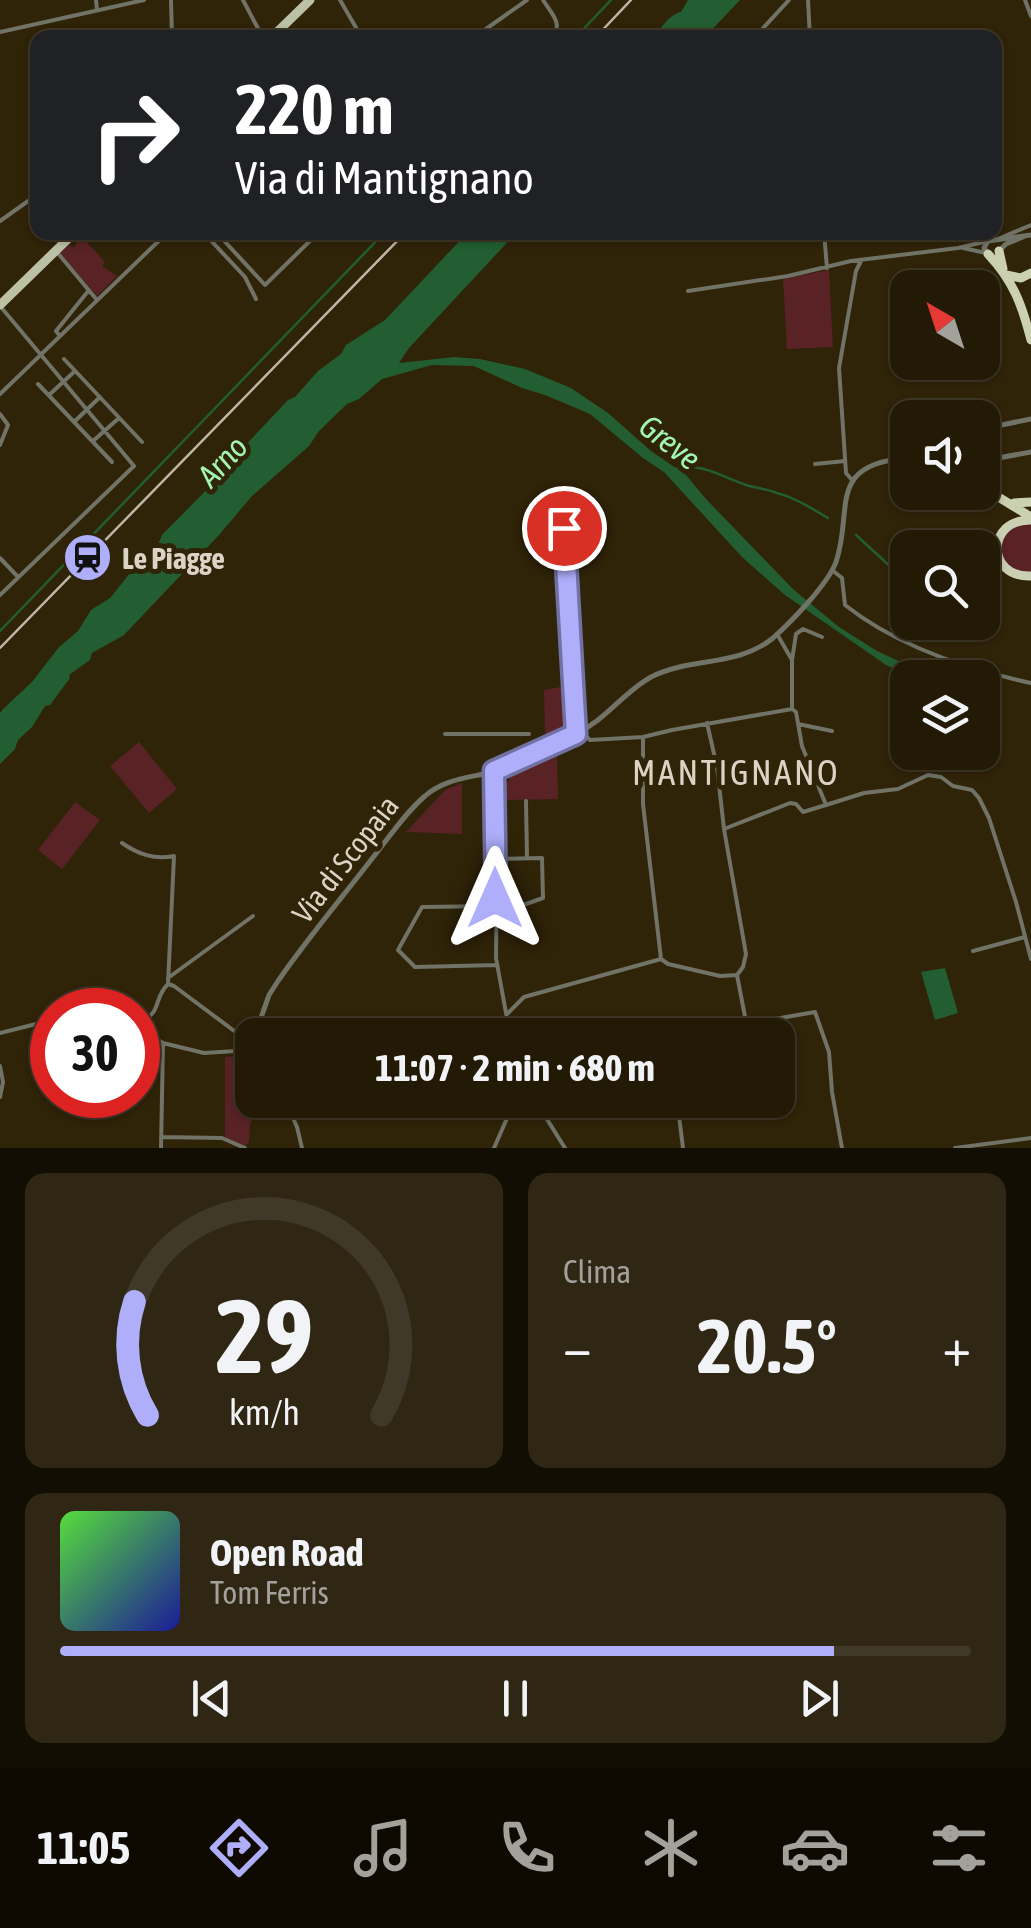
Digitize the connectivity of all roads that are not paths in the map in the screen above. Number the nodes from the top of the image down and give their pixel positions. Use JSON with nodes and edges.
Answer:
{"nodes":[{"id":1,"x":96,"y":0,"type":"edge"},
{"id":2,"x":144,"y":0,"type":"edge"},
{"id":3,"x":171,"y":0,"type":"edge"},
{"id":4,"x":243,"y":0,"type":"edge"},
{"id":5,"x":312,"y":0,"type":"edge"},
{"id":6,"x":340,"y":0,"type":"edge"},
{"id":7,"x":527,"y":0,"type":"edge"},
{"id":8,"x":543,"y":0,"type":"edge"},
{"id":9,"x":789,"y":0,"type":"edge"},
{"id":10,"x":808,"y":0,"type":"edge"},
{"id":11,"x":1026,"y":0,"type":"edge"},
{"id":12,"x":97,"y":10,"type":"junction"},
{"id":13,"x":1031,"y":16,"type":"edge"},
{"id":14,"x":172,"y":30,"type":"edge"},
{"id":15,"x":264,"y":30,"type":"edge"},
{"id":16,"x":279,"y":30,"type":"edge"},
{"id":17,"x":357,"y":30,"type":"edge"},
{"id":18,"x":484,"y":30,"type":"edge"},
{"id":19,"x":556,"y":30,"type":"edge"},
{"id":20,"x":761,"y":30,"type":"edge"},
{"id":21,"x":810,"y":30,"type":"edge"},
{"id":22,"x":0,"y":32,"type":"edge"},
{"id":23,"x":30,"y":200,"type":"edge"},
{"id":24,"x":0,"y":222,"type":"edge"},
{"id":25,"x":1031,"y":224,"type":"edge"},
{"id":26,"x":1028,"y":236,"type":"edge"},
{"id":27,"x":64,"y":240,"type":"edge"},
{"id":28,"x":65,"y":240,"type":"edge"},
{"id":29,"x":160,"y":240,"type":"edge"},
{"id":30,"x":214,"y":240,"type":"edge"},
{"id":31,"x":216,"y":240,"type":"edge"},
{"id":32,"x":308,"y":240,"type":"edge"},
{"id":33,"x":825,"y":240,"type":"edge"},
{"id":34,"x":988,"y":241,"type":"junction"},
{"id":35,"x":958,"y":248,"type":"junction"},
{"id":36,"x":994,"y":249,"type":"junction"},
{"id":37,"x":56,"y":251,"type":"junction"},
{"id":38,"x":861,"y":261,"type":"junction"},
{"id":39,"x":827,"y":268,"type":"junction"},
{"id":40,"x":1005,"y":273,"type":"junction"},
{"id":41,"x":1031,"y":273,"type":"edge"},
{"id":42,"x":89,"y":290,"type":"junction"},
{"id":43,"x":688,"y":291,"type":"dead end"},
{"id":44,"x":256,"y":299,"type":"dead end"},
{"id":45,"x":97,"y":300,"type":"junction"},
{"id":46,"x":0,"y":303,"type":"edge"},
{"id":47,"x":1031,"y":306,"type":"edge"},
{"id":48,"x":1031,"y":324,"type":"edge"},
{"id":49,"x":58,"y":333,"type":"junction"},
{"id":50,"x":1031,"y":340,"type":"edge"},
{"id":51,"x":40,"y":355,"type":"junction"},
{"id":52,"x":64,"y":359,"type":"dead end"},
{"id":53,"x":75,"y":370,"type":"junction"},
{"id":54,"x":63,"y":382,"type":"junction"},
{"id":55,"x":38,"y":384,"type":"dead end"},
{"id":56,"x":0,"y":394,"type":"edge"},
{"id":57,"x":49,"y":395,"type":"junction"},
{"id":58,"x":100,"y":397,"type":"junction"},
{"id":59,"x":87,"y":410,"type":"junction"},
{"id":60,"x":0,"y":414,"type":"edge"},
{"id":61,"x":119,"y":418,"type":"junction"},
{"id":62,"x":1030,"y":420,"type":"edge"},
{"id":63,"x":74,"y":422,"type":"junction"},
{"id":64,"x":1000,"y":426,"type":"edge"},
{"id":65,"x":105,"y":431,"type":"junction"},
{"id":66,"x":93,"y":441,"type":"junction"},
{"id":67,"x":142,"y":442,"type":"dead end"},
{"id":68,"x":0,"y":445,"type":"edge"},
{"id":69,"x":1031,"y":452,"type":"edge"},
{"id":70,"x":1000,"y":458,"type":"edge"},
{"id":71,"x":890,"y":461,"type":"edge"},
{"id":72,"x":112,"y":462,"type":"dead end"},
{"id":73,"x":845,"y":462,"type":"junction"},
{"id":74,"x":815,"y":464,"type":"dead end"},
{"id":75,"x":853,"y":481,"type":"junction"},
{"id":76,"x":1000,"y":497,"type":"edge"},
{"id":77,"x":1006,"y":500,"type":"junction"},
{"id":78,"x":1031,"y":502,"type":"edge"},
{"id":79,"x":1031,"y":519,"type":"edge"},
{"id":80,"x":564,"y":528,"type":"dead end"},
{"id":81,"x":0,"y":558,"type":"edge"},
{"id":82,"x":832,"y":570,"type":"junction"},
{"id":83,"x":1031,"y":576,"type":"edge"},
{"id":84,"x":18,"y":578,"type":"junction"},
{"id":85,"x":0,"y":595,"type":"edge"},
{"id":86,"x":777,"y":634,"type":"junction"},
{"id":87,"x":822,"y":637,"type":"dead end"},
{"id":88,"x":792,"y":660,"type":"junction"},
{"id":89,"x":1031,"y":684,"type":"edge"},
{"id":90,"x":792,"y":709,"type":"junction"},
{"id":91,"x":707,"y":723,"type":"junction"},
{"id":92,"x":798,"y":724,"type":"junction"},
{"id":93,"x":832,"y":731,"type":"dead end"},
{"id":94,"x":579,"y":732,"type":"junction"},
{"id":95,"x":445,"y":734,"type":"dead end"},
{"id":96,"x":529,"y":734,"type":"dead end"},
{"id":97,"x":643,"y":737,"type":"junction"},
{"id":98,"x":494,"y":771,"type":"junction"},
{"id":99,"x":526,"y":801,"type":"dead end"},
{"id":100,"x":826,"y":805,"type":"junction"},
{"id":101,"x":724,"y":829,"type":"junction"},
{"id":102,"x":122,"y":843,"type":"dead end"},
{"id":103,"x":528,"y":858,"type":"junction"},
{"id":104,"x":495,"y":859,"type":"junction"},
{"id":105,"x":496,"y":904,"type":"junction"},
{"id":106,"x":253,"y":916,"type":"dead end"},
{"id":107,"x":1025,"y":937,"type":"junction"},
{"id":108,"x":973,"y":951,"type":"dead end"},
{"id":109,"x":1031,"y":959,"type":"edge"},
{"id":110,"x":662,"y":960,"type":"junction"},
{"id":111,"x":497,"y":965,"type":"junction"},
{"id":112,"x":737,"y":975,"type":"junction"},
{"id":113,"x":168,"y":981,"type":"junction"},
{"id":114,"x":160,"y":998,"type":"edge"},
{"id":115,"x":507,"y":1014,"type":"junction"},
{"id":116,"x":261,"y":1018,"type":"edge"},
{"id":117,"x":507,"y":1018,"type":"edge"},
{"id":118,"x":745,"y":1018,"type":"edge"},
{"id":119,"x":782,"y":1018,"type":"edge"},
{"id":120,"x":30,"y":1025,"type":"edge"},
{"id":121,"x":235,"y":1030,"type":"edge"},
{"id":122,"x":0,"y":1032,"type":"edge"},
{"id":123,"x":160,"y":1041,"type":"edge"},
{"id":124,"x":164,"y":1044,"type":"junction"},
{"id":125,"x":235,"y":1045,"type":"edge"},
{"id":126,"x":0,"y":1066,"type":"edge"},
{"id":127,"x":0,"y":1098,"type":"edge"},
{"id":128,"x":292,"y":1118,"type":"edge"},
{"id":129,"x":507,"y":1118,"type":"edge"},
{"id":130,"x":545,"y":1118,"type":"edge"},
{"id":131,"x":680,"y":1118,"type":"edge"},
{"id":132,"x":299,"y":1136,"type":"junction"},
{"id":133,"x":161,"y":1137,"type":"junction"},
{"id":134,"x":1031,"y":1138,"type":"edge"},
{"id":135,"x":161,"y":1148,"type":"edge"},
{"id":136,"x":245,"y":1148,"type":"edge"},
{"id":137,"x":294,"y":1148,"type":"edge"},
{"id":138,"x":302,"y":1148,"type":"edge"},
{"id":139,"x":494,"y":1148,"type":"edge"},
{"id":140,"x":565,"y":1148,"type":"edge"},
{"id":141,"x":683,"y":1148,"type":"edge"},
{"id":142,"x":842,"y":1148,"type":"edge"},
{"id":143,"x":955,"y":1148,"type":"edge"}],
"edges":[{"from":1,"to":12,"type":"street"},
{"from":2,"to":12,"type":"street"},
{"from":3,"to":14,"type":"street"},
{"from":4,"to":15,"type":"street"},
{"from":5,"to":16,"type":"main road"},
{"from":6,"to":17,"type":"street"},
{"from":7,"to":18,"type":"street"},
{"from":8,"to":19,"type":"street"},
{"from":9,"to":20,"type":"street"},
{"from":10,"to":21,"type":"street"},
{"from":11,"to":13,"type":"street"},
{"from":12,"to":22,"type":"street"},
{"from":23,"to":24,"type":"street"},
{"from":25,"to":36,"type":"street"},
{"from":26,"to":36,"type":"street"},
{"from":27,"to":46,"type":"main road"},
{"from":28,"to":37,"type":"main road"},
{"from":29,"to":45,"type":"street"},
{"from":30,"to":44,"type":"street"},
{"from":31,"to":32,"type":"street"},
{"from":33,"to":39,"type":"street"},
{"from":34,"to":35,"type":"street"},
{"from":34,"to":36,"type":"street"},
{"from":34,"to":36,"type":"street"},
{"from":35,"to":36,"type":"street"},
{"from":35,"to":38,"type":"street"},
{"from":36,"to":40,"type":"highway"},
{"from":37,"to":42,"type":"street"},
{"from":37,"to":46,"type":"main road"},
{"from":38,"to":39,"type":"street"},
{"from":38,"to":73,"type":"street"},
{"from":39,"to":43,"type":"street"},
{"from":40,"to":41,"type":"highway"},
{"from":40,"to":50,"type":"highway"},
{"from":42,"to":45,"type":"street"},
{"from":42,"to":49,"type":"street"},
{"from":45,"to":49,"type":"street"},
{"from":46,"to":51,"type":"street"},
{"from":47,"to":48,"type":"highway"},
{"from":49,"to":51,"type":"street"},
{"from":51,"to":54,"type":"street"},
{"from":51,"to":56,"type":"street"},
{"from":52,"to":53,"type":"street"},
{"from":53,"to":54,"type":"street"},
{"from":53,"to":58,"type":"street"},
{"from":54,"to":57,"type":"street"},
{"from":54,"to":59,"type":"street"},
{"from":55,"to":57,"type":"street"},
{"from":57,"to":63,"type":"street"},
{"from":58,"to":59,"type":"street"},
{"from":58,"to":61,"type":"street"},
{"from":59,"to":63,"type":"street"},
{"from":59,"to":65,"type":"street"},
{"from":60,"to":68,"type":"street"},
{"from":61,"to":65,"type":"street"},
{"from":61,"to":67,"type":"street"},
{"from":62,"to":64,"type":"street"},
{"from":63,"to":66,"type":"street"},
{"from":65,"to":66,"type":"street"},
{"from":65,"to":84,"type":"street"},
{"from":66,"to":72,"type":"street"},
{"from":69,"to":70,"type":"street"},
{"from":71,"to":75,"type":"street"},
{"from":73,"to":74,"type":"street"},
{"from":73,"to":75,"type":"street"},
{"from":75,"to":82,"type":"street"},
{"from":76,"to":77,"type":"highway"},
{"from":77,"to":78,"type":"highway"},
{"from":77,"to":79,"type":"highway"},
{"from":79,"to":83,"type":"highway"},
{"from":80,"to":94,"type":"street"},
{"from":81,"to":84,"type":"street"},
{"from":82,"to":86,"type":"street","name":"Via di Scopaia"},
{"from":82,"to":89,"type":"street"},
{"from":84,"to":85,"type":"street"},
{"from":86,"to":88,"type":"street"},
{"from":86,"to":94,"type":"street","name":"Via di Scopaia"},
{"from":87,"to":88,"type":"street"},
{"from":88,"to":90,"type":"street"},
{"from":90,"to":91,"type":"street"},
{"from":90,"to":92,"type":"street"},
{"from":91,"to":97,"type":"street"},
{"from":91,"to":101,"type":"street"},
{"from":92,"to":93,"type":"street"},
{"from":92,"to":100,"type":"street"},
{"from":94,"to":97,"type":"street"},
{"from":94,"to":98,"type":"street","name":"Via di Scopaia"},
{"from":95,"to":96,"type":"street"},
{"from":97,"to":110,"type":"street"},
{"from":98,"to":104,"type":"street"},
{"from":98,"to":116,"type":"street","name":"Via di Scopaia"},
{"from":99,"to":103,"type":"street"},
{"from":100,"to":101,"type":"street"},
{"from":100,"to":107,"type":"street"},
{"from":101,"to":112,"type":"street"},
{"from":102,"to":113,"type":"street"},
{"from":103,"to":104,"type":"street"},
{"from":103,"to":105,"type":"street"},
{"from":104,"to":105,"type":"street"},
{"from":105,"to":111,"type":"street"},
{"from":105,"to":111,"type":"street"},
{"from":106,"to":113,"type":"street"},
{"from":107,"to":108,"type":"street"},
{"from":107,"to":109,"type":"street"},
{"from":110,"to":112,"type":"street"},
{"from":110,"to":115,"type":"street"},
{"from":111,"to":115,"type":"street"},
{"from":112,"to":118,"type":"street"},
{"from":113,"to":114,"type":"street"},
{"from":113,"to":121,"type":"street"},
{"from":115,"to":117,"type":"street"},
{"from":119,"to":142,"type":"street"},
{"from":120,"to":122,"type":"street"},
{"from":123,"to":124,"type":"street"},
{"from":124,"to":125,"type":"street"},
{"from":124,"to":133,"type":"street"},
{"from":126,"to":127,"type":"street"},
{"from":128,"to":132,"type":"street"},
{"from":129,"to":139,"type":"street"},
{"from":130,"to":140,"type":"street"},
{"from":131,"to":141,"type":"street"},
{"from":132,"to":137,"type":"street"},
{"from":132,"to":138,"type":"street"},
{"from":133,"to":135,"type":"street"},
{"from":133,"to":136,"type":"street"},
{"from":134,"to":143,"type":"street"}]}
